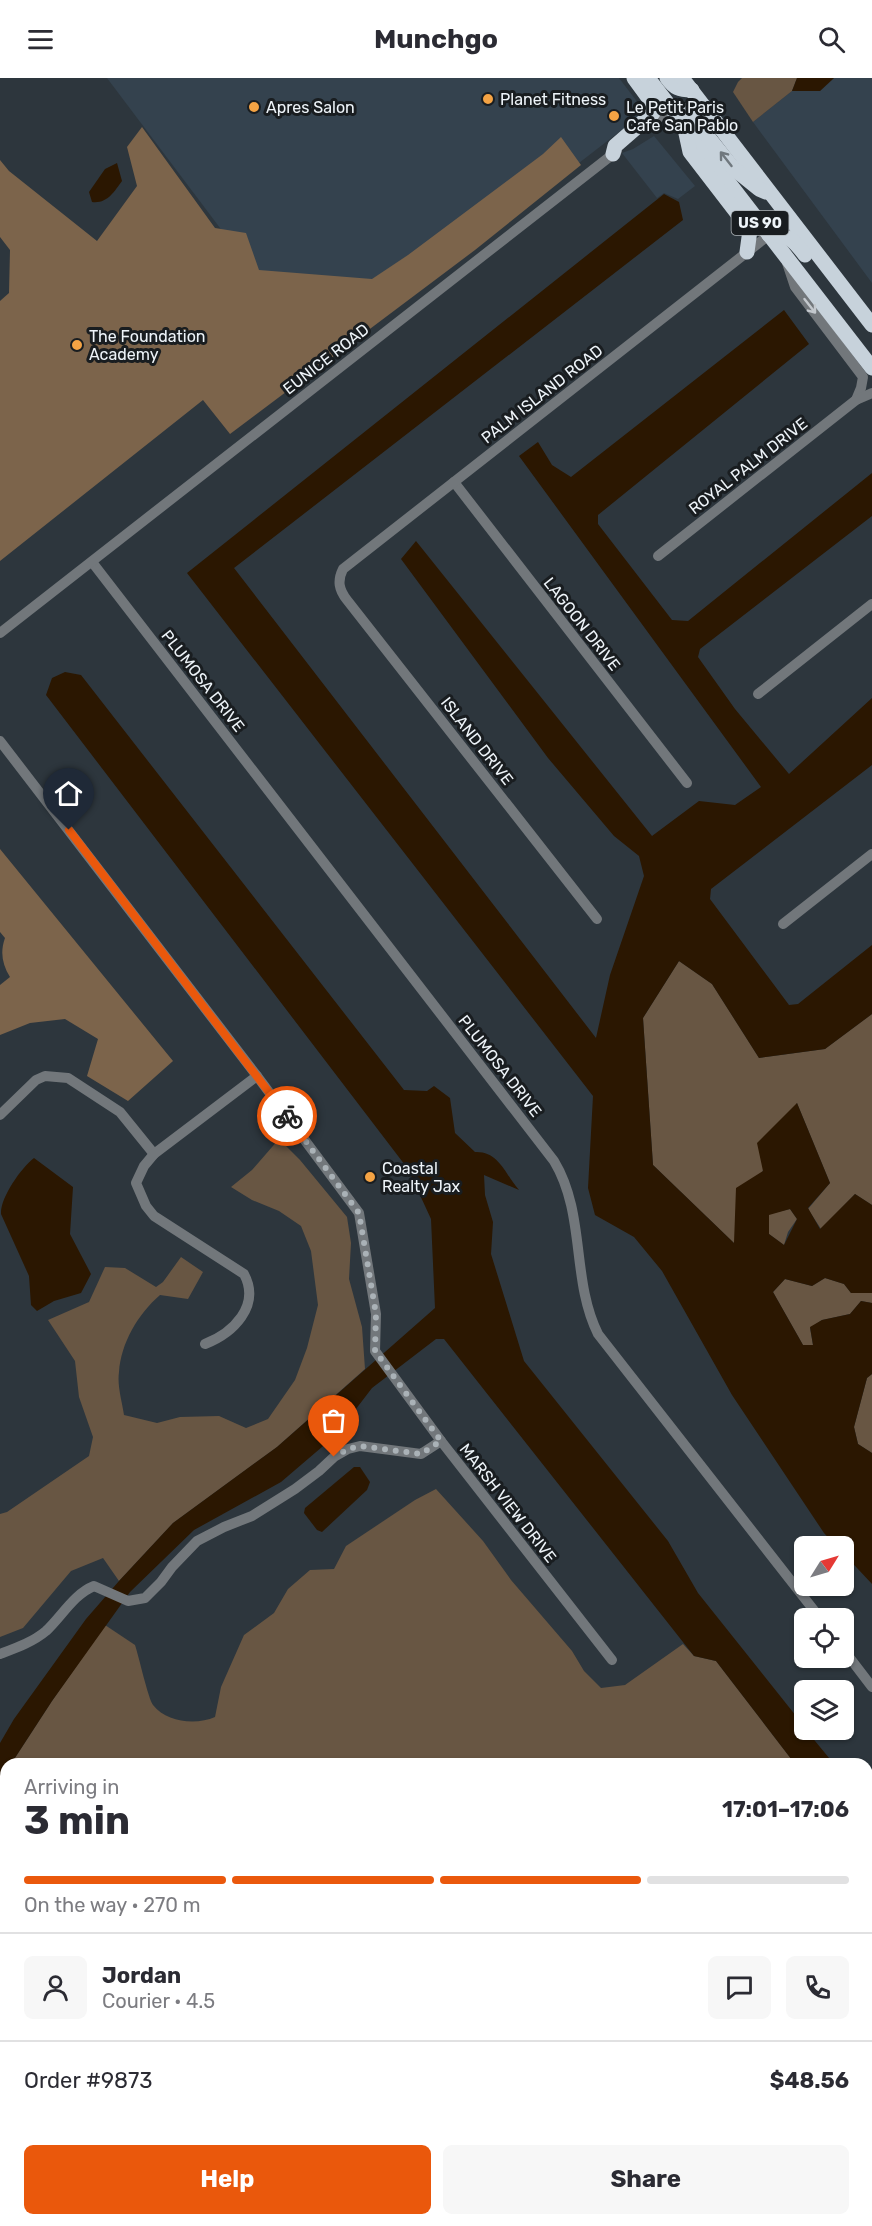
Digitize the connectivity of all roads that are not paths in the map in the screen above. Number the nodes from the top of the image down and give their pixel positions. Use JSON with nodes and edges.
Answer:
{"nodes":[{"id":1,"x":634,"y":78,"type":"edge"},
{"id":2,"x":648,"y":78,"type":"edge"},
{"id":3,"x":667,"y":78,"type":"edge"},
{"id":4,"x":687,"y":84,"type":"edge"},
{"id":5,"x":671,"y":108,"type":"junction"},
{"id":6,"x":685,"y":126,"type":"junction"},
{"id":7,"x":613,"y":154,"type":"junction"},
{"id":8,"x":771,"y":194,"type":"junction"},
{"id":9,"x":769,"y":235,"type":"junction"},
{"id":10,"x":747,"y":252,"type":"junction"},
{"id":11,"x":784,"y":254,"type":"junction"},
{"id":12,"x":872,"y":325,"type":"edge"},
{"id":13,"x":872,"y":330,"type":"edge"},
{"id":14,"x":872,"y":368,"type":"edge"},
{"id":15,"x":872,"y":393,"type":"edge"},
{"id":16,"x":856,"y":400,"type":"junction"},
{"id":17,"x":454,"y":482,"type":"junction"},
{"id":18,"x":658,"y":556,"type":"dead end"},
{"id":19,"x":92,"y":562,"type":"junction"},
{"id":20,"x":338,"y":580,"type":"joint"},
{"id":21,"x":872,"y":604,"type":"edge"},
{"id":22,"x":0,"y":633,"type":"edge"},
{"id":23,"x":758,"y":694,"type":"dead end"},
{"id":24,"x":0,"y":741,"type":"edge"},
{"id":25,"x":687,"y":783,"type":"dead end"},
{"id":26,"x":872,"y":854,"type":"edge"},
{"id":27,"x":597,"y":918,"type":"dead end"},
{"id":28,"x":783,"y":924,"type":"dead end"},
{"id":29,"x":257,"y":1076,"type":"junction"},
{"id":30,"x":0,"y":1115,"type":"edge"},
{"id":31,"x":154,"y":1154,"type":"junction"},
{"id":32,"x":206,"y":1344,"type":"dead end"},
{"id":33,"x":441,"y":1441,"type":"junction"},
{"id":34,"x":812,"y":1608,"type":"edge"},
{"id":35,"x":0,"y":1654,"type":"edge"},
{"id":36,"x":612,"y":1660,"type":"dead end"},
{"id":37,"x":854,"y":1662,"type":"edge"},
{"id":38,"x":872,"y":1686,"type":"edge"}],
"edges":[{"from":1,"to":7,"type":"highway"},
{"from":2,"to":5,"type":"highway","number":"US 90"},
{"from":3,"to":4,"type":"highway"},
{"from":4,"to":8,"type":"highway","number":"US 90"},
{"from":5,"to":6,"type":"highway","number":"US 90"},
{"from":5,"to":7,"type":"street","name":"EUNICE ROAD"},
{"from":8,"to":5,"type":"highway","one_way":true},
{"from":6,"to":9,"type":"highway","number":"US 90"},
{"from":6,"to":10,"type":"highway"},
{"from":7,"to":19,"type":"street","name":"EUNICE ROAD"},
{"from":8,"to":12,"type":"highway","number":"US 90"},
{"from":9,"to":10,"type":"street","name":"PALM ISLAND ROAD"},
{"from":9,"to":11,"type":"highway","number":"US 90"},
{"from":9,"to":13,"type":"highway"},
{"from":10,"to":17,"type":"street","name":"PALM ISLAND ROAD"},
{"from":11,"to":14,"type":"highway","number":"US 90"},
{"from":11,"to":16,"type":"street","one_way":true},
{"from":15,"to":16,"type":"street","name":"ROYAL PALM DRIVE"},
{"from":16,"to":18,"type":"street","name":"ROYAL PALM DRIVE"},
{"from":17,"to":20,"type":"street","name":"PALM ISLAND ROAD"},
{"from":17,"to":25,"type":"street","name":"LAGOON DRIVE"},
{"from":19,"to":22,"type":"street","name":"EUNICE ROAD"},
{"from":19,"to":34,"type":"street","name":"PLUMOSA DRIVE"},
{"from":20,"to":27,"type":"street","name":"ISLAND DRIVE"},
{"from":21,"to":23,"type":"street"},
{"from":24,"to":29,"type":"street","name":"MARSH VIEW DRIVE"},
{"from":26,"to":28,"type":"street"},
{"from":29,"to":31,"type":"street"},
{"from":29,"to":33,"type":"street","name":"MARSH VIEW DRIVE"},
{"from":30,"to":31,"type":"street"},
{"from":31,"to":32,"type":"street"},
{"from":33,"to":35,"type":"street"},
{"from":33,"to":36,"type":"street","name":"MARSH VIEW DRIVE"},
{"from":37,"to":38,"type":"street"}]}
